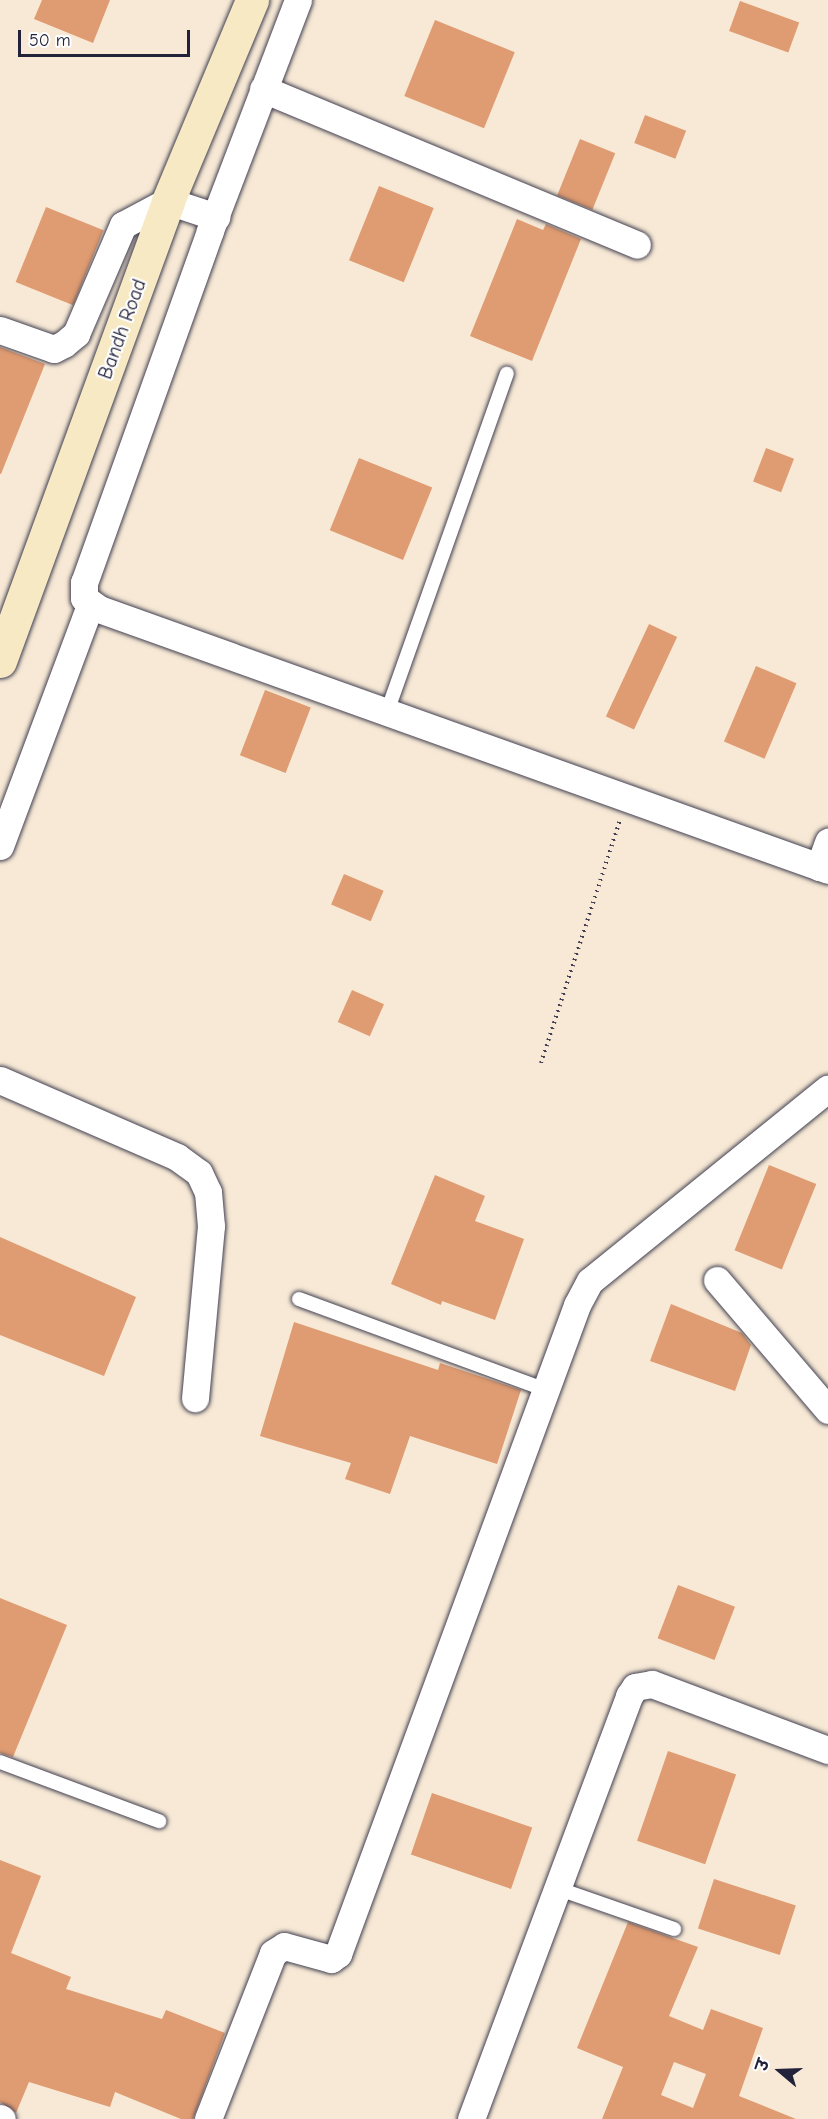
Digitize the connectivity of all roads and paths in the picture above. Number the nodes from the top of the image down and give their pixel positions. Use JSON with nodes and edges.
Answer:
{"nodes":[{"id":1,"x":252,"y":0,"type":"edge"},
{"id":2,"x":298,"y":0,"type":"edge"},
{"id":3,"x":263,"y":88,"type":"junction"},
{"id":4,"x":168,"y":201,"type":"junction"},
{"id":5,"x":216,"y":217,"type":"junction"},
{"id":6,"x":637,"y":245,"type":"dead end"},
{"id":7,"x":0,"y":330,"type":"edge"},
{"id":8,"x":507,"y":374,"type":"dead end"},
{"id":9,"x":90,"y":604,"type":"junction"},
{"id":10,"x":7,"y":620,"type":"edge"},
{"id":11,"x":0,"y":661,"type":"edge"},
{"id":12,"x":387,"y":712,"type":"junction"},
{"id":13,"x":627,"y":800,"type":"junction"},
{"id":14,"x":0,"y":846,"type":"edge"},
{"id":15,"x":825,"y":860,"type":"edge"},
{"id":16,"x":541,"y":1063,"type":"dead end"},
{"id":17,"x":0,"y":1080,"type":"edge"},
{"id":18,"x":828,"y":1088,"type":"edge"},
{"id":19,"x":717,"y":1280,"type":"dead end"},
{"id":20,"x":299,"y":1299,"type":"dead end"},
{"id":21,"x":546,"y":1390,"type":"junction"},
{"id":22,"x":195,"y":1398,"type":"dead end"},
{"id":23,"x":828,"y":1410,"type":"edge"},
{"id":24,"x":828,"y":1750,"type":"edge"},
{"id":25,"x":0,"y":1762,"type":"edge"},
{"id":26,"x":159,"y":1821,"type":"dead end"},
{"id":27,"x":559,"y":1888,"type":"junction"},
{"id":28,"x":674,"y":1929,"type":"dead end"},
{"id":29,"x":208,"y":2119,"type":"edge"},
{"id":30,"x":471,"y":2119,"type":"edge"}],
"edges":[{"from":1,"to":4,"type":"street","name":"Bandh Road"},
{"from":2,"to":3,"type":"street"},
{"from":3,"to":5,"type":"street"},
{"from":3,"to":6,"type":"street"},
{"from":4,"to":5,"type":"street"},
{"from":4,"to":7,"type":"street"},
{"from":4,"to":10,"type":"street","name":"Bandh Road"},
{"from":5,"to":9,"type":"street"},
{"from":8,"to":12,"type":"lane"},
{"from":9,"to":12,"type":"street"},
{"from":9,"to":14,"type":"street"},
{"from":10,"to":11,"type":"street","name":"Bandh Road"},
{"from":12,"to":13,"type":"street"},
{"from":13,"to":15,"type":"street"},
{"from":13,"to":16,"type":"path"},
{"from":17,"to":22,"type":"street"},
{"from":18,"to":21,"type":"street"},
{"from":19,"to":23,"type":"street"},
{"from":20,"to":21,"type":"lane"},
{"from":21,"to":29,"type":"street"},
{"from":24,"to":27,"type":"street"},
{"from":25,"to":26,"type":"lane"},
{"from":27,"to":28,"type":"lane"},
{"from":27,"to":30,"type":"street"}]}
